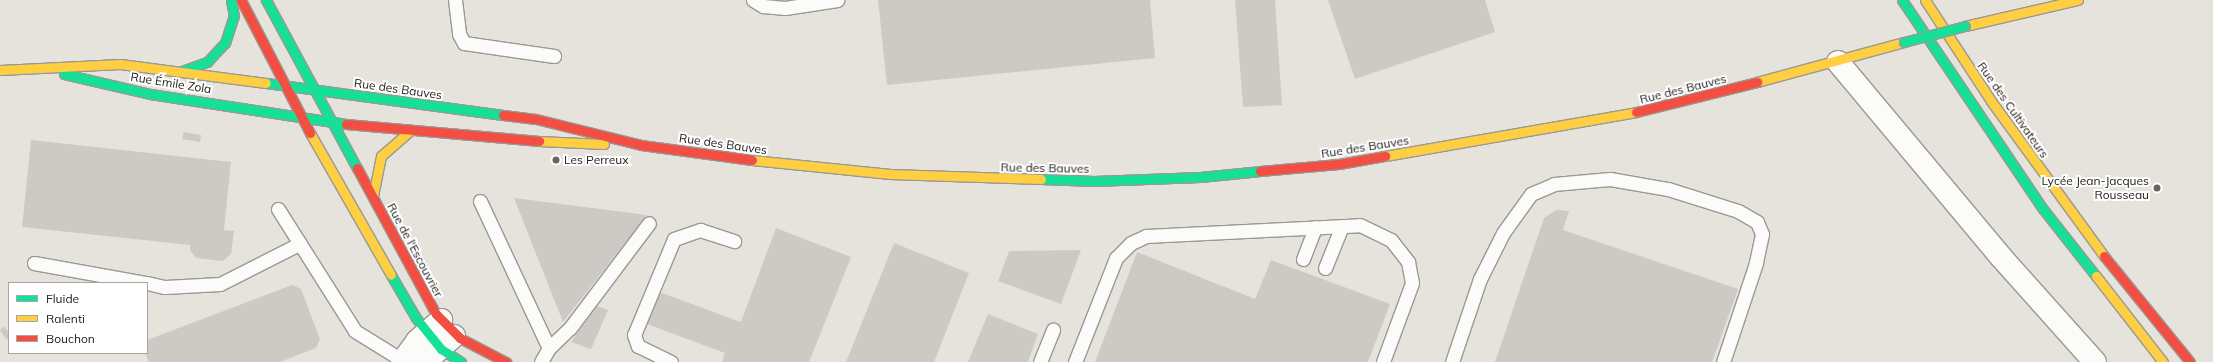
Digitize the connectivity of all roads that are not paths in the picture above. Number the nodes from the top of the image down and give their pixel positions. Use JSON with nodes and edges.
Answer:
{"nodes":[{"id":1,"x":232,"y":0,"type":"edge"},
{"id":2,"x":241,"y":0,"type":"edge"},
{"id":3,"x":266,"y":0,"type":"edge"},
{"id":4,"x":455,"y":0,"type":"edge"},
{"id":5,"x":753,"y":0,"type":"edge"},
{"id":6,"x":837,"y":0,"type":"edge"},
{"id":7,"x":1902,"y":0,"type":"edge"},
{"id":8,"x":1926,"y":0,"type":"edge"},
{"id":9,"x":2078,"y":0,"type":"edge"},
{"id":10,"x":554,"y":56,"type":"dead end"},
{"id":11,"x":1838,"y":62,"type":"junction"},
{"id":12,"x":39,"y":69,"type":"junction"},
{"id":13,"x":0,"y":70,"type":"edge"},
{"id":14,"x":180,"y":72,"type":"junction"},
{"id":15,"x":287,"y":88,"type":"junction"},
{"id":16,"x":316,"y":90,"type":"junction"},
{"id":17,"x":300,"y":116,"type":"junction"},
{"id":18,"x":317,"y":118,"type":"junction"},
{"id":19,"x":333,"y":121,"type":"junction"},
{"id":20,"x":410,"y":131,"type":"junction"},
{"id":21,"x":325,"y":132,"type":"dead end"},
{"id":22,"x":641,"y":145,"type":"junction"},
{"id":23,"x":349,"y":178,"type":"dead end"},
{"id":24,"x":373,"y":196,"type":"junction"},
{"id":25,"x":480,"y":201,"type":"dead end"},
{"id":26,"x":278,"y":209,"type":"dead end"},
{"id":27,"x":649,"y":223,"type":"dead end"},
{"id":28,"x":1342,"y":226,"type":"junction"},
{"id":29,"x":1315,"y":227,"type":"junction"},
{"id":30,"x":734,"y":241,"type":"dead end"},
{"id":31,"x":299,"y":244,"type":"junction"},
{"id":32,"x":1303,"y":259,"type":"dead end"},
{"id":33,"x":34,"y":263,"type":"dead end"},
{"id":34,"x":1325,"y":268,"type":"dead end"},
{"id":35,"x":140,"y":282,"type":"edge"},
{"id":36,"x":148,"y":283,"type":"edge"},
{"id":37,"x":1053,"y":329,"type":"dead end"},
{"id":38,"x":438,"y":339,"type":"edge"},
{"id":39,"x":549,"y":348,"type":"junction"},
{"id":40,"x":403,"y":362,"type":"edge"},
{"id":41,"x":461,"y":362,"type":"edge"},
{"id":42,"x":506,"y":362,"type":"edge"},
{"id":43,"x":541,"y":362,"type":"edge"},
{"id":44,"x":671,"y":362,"type":"edge"},
{"id":45,"x":1040,"y":362,"type":"edge"},
{"id":46,"x":1075,"y":362,"type":"edge"},
{"id":47,"x":1383,"y":362,"type":"edge"},
{"id":48,"x":1452,"y":362,"type":"edge"},
{"id":49,"x":1723,"y":362,"type":"edge"},
{"id":50,"x":2095,"y":362,"type":"edge"},
{"id":51,"x":2163,"y":362,"type":"edge"},
{"id":52,"x":2190,"y":362,"type":"edge"}],
"edges":[{"from":1,"to":14,"type":"street"},
{"from":2,"to":15,"type":"street","name":"Rue de l'Escouvrier"},
{"from":3,"to":16,"type":"street","name":"Rue de l'Escouvrier"},
{"from":4,"to":10,"type":"lane"},
{"from":5,"to":6,"type":"lane"},
{"from":7,"to":51,"type":"street"},
{"from":8,"to":52,"type":"street","name":"Rue des Cultivateurs"},
{"from":9,"to":11,"type":"street","name":"Rue des Bauves","bridge":true},
{"from":11,"to":22,"type":"street","name":"Rue des Bauves"},
{"from":11,"to":50,"type":"street"},
{"from":12,"to":13,"type":"street","name":"Rue Émile Zola"},
{"from":12,"to":14,"type":"street","name":"Rue Émile Zola"},
{"from":12,"to":17,"type":"street","name":"Rue Émile Zola"},
{"from":14,"to":15,"type":"street","name":"Rue Émile Zola"},
{"from":15,"to":16,"type":"street","name":"Rue des Bauves"},
{"from":15,"to":17,"type":"street","name":"Rue de l'Escouvrier"},
{"from":15,"to":18,"type":"street"},
{"from":16,"to":19,"type":"street","name":"Rue de l'Escouvrier"},
{"from":16,"to":22,"type":"street","name":"Rue des Bauves"},
{"from":17,"to":18,"type":"street","name":"Rue Émile Zola"},
{"from":17,"to":38,"type":"street","name":"Rue de l'Escouvrier"},
{"from":18,"to":19,"type":"street","name":"Rue des Bauves"},
{"from":18,"to":21,"type":"street"},
{"from":19,"to":20,"type":"street","name":"Rue des Bauves"},
{"from":19,"to":24,"type":"street","name":"Rue de l'Escouvrier"},
{"from":20,"to":22,"type":"street","name":"Rue des Bauves"},
{"from":20,"to":24,"type":"street"},
{"from":23,"to":24,"type":"street"},
{"from":24,"to":38,"type":"street","name":"Rue de l'Escouvrier"},
{"from":25,"to":39,"type":"lane"},
{"from":26,"to":31,"type":"lane"},
{"from":27,"to":39,"type":"lane"},
{"from":28,"to":29,"type":"lane"},
{"from":28,"to":34,"type":"lane"},
{"from":28,"to":47,"type":"lane"},
{"from":29,"to":32,"type":"lane"},
{"from":29,"to":46,"type":"lane"},
{"from":30,"to":44,"type":"lane"},
{"from":31,"to":36,"type":"lane"},
{"from":31,"to":40,"type":"lane"},
{"from":33,"to":35,"type":"lane"},
{"from":37,"to":45,"type":"lane"},
{"from":38,"to":40,"type":"street"},
{"from":38,"to":41,"type":"street","name":"Rue de l'Escouvrier"},
{"from":38,"to":42,"type":"street","name":"Rue de l'Escouvrier"},
{"from":39,"to":43,"type":"lane"},
{"from":48,"to":49,"type":"lane"}]}
